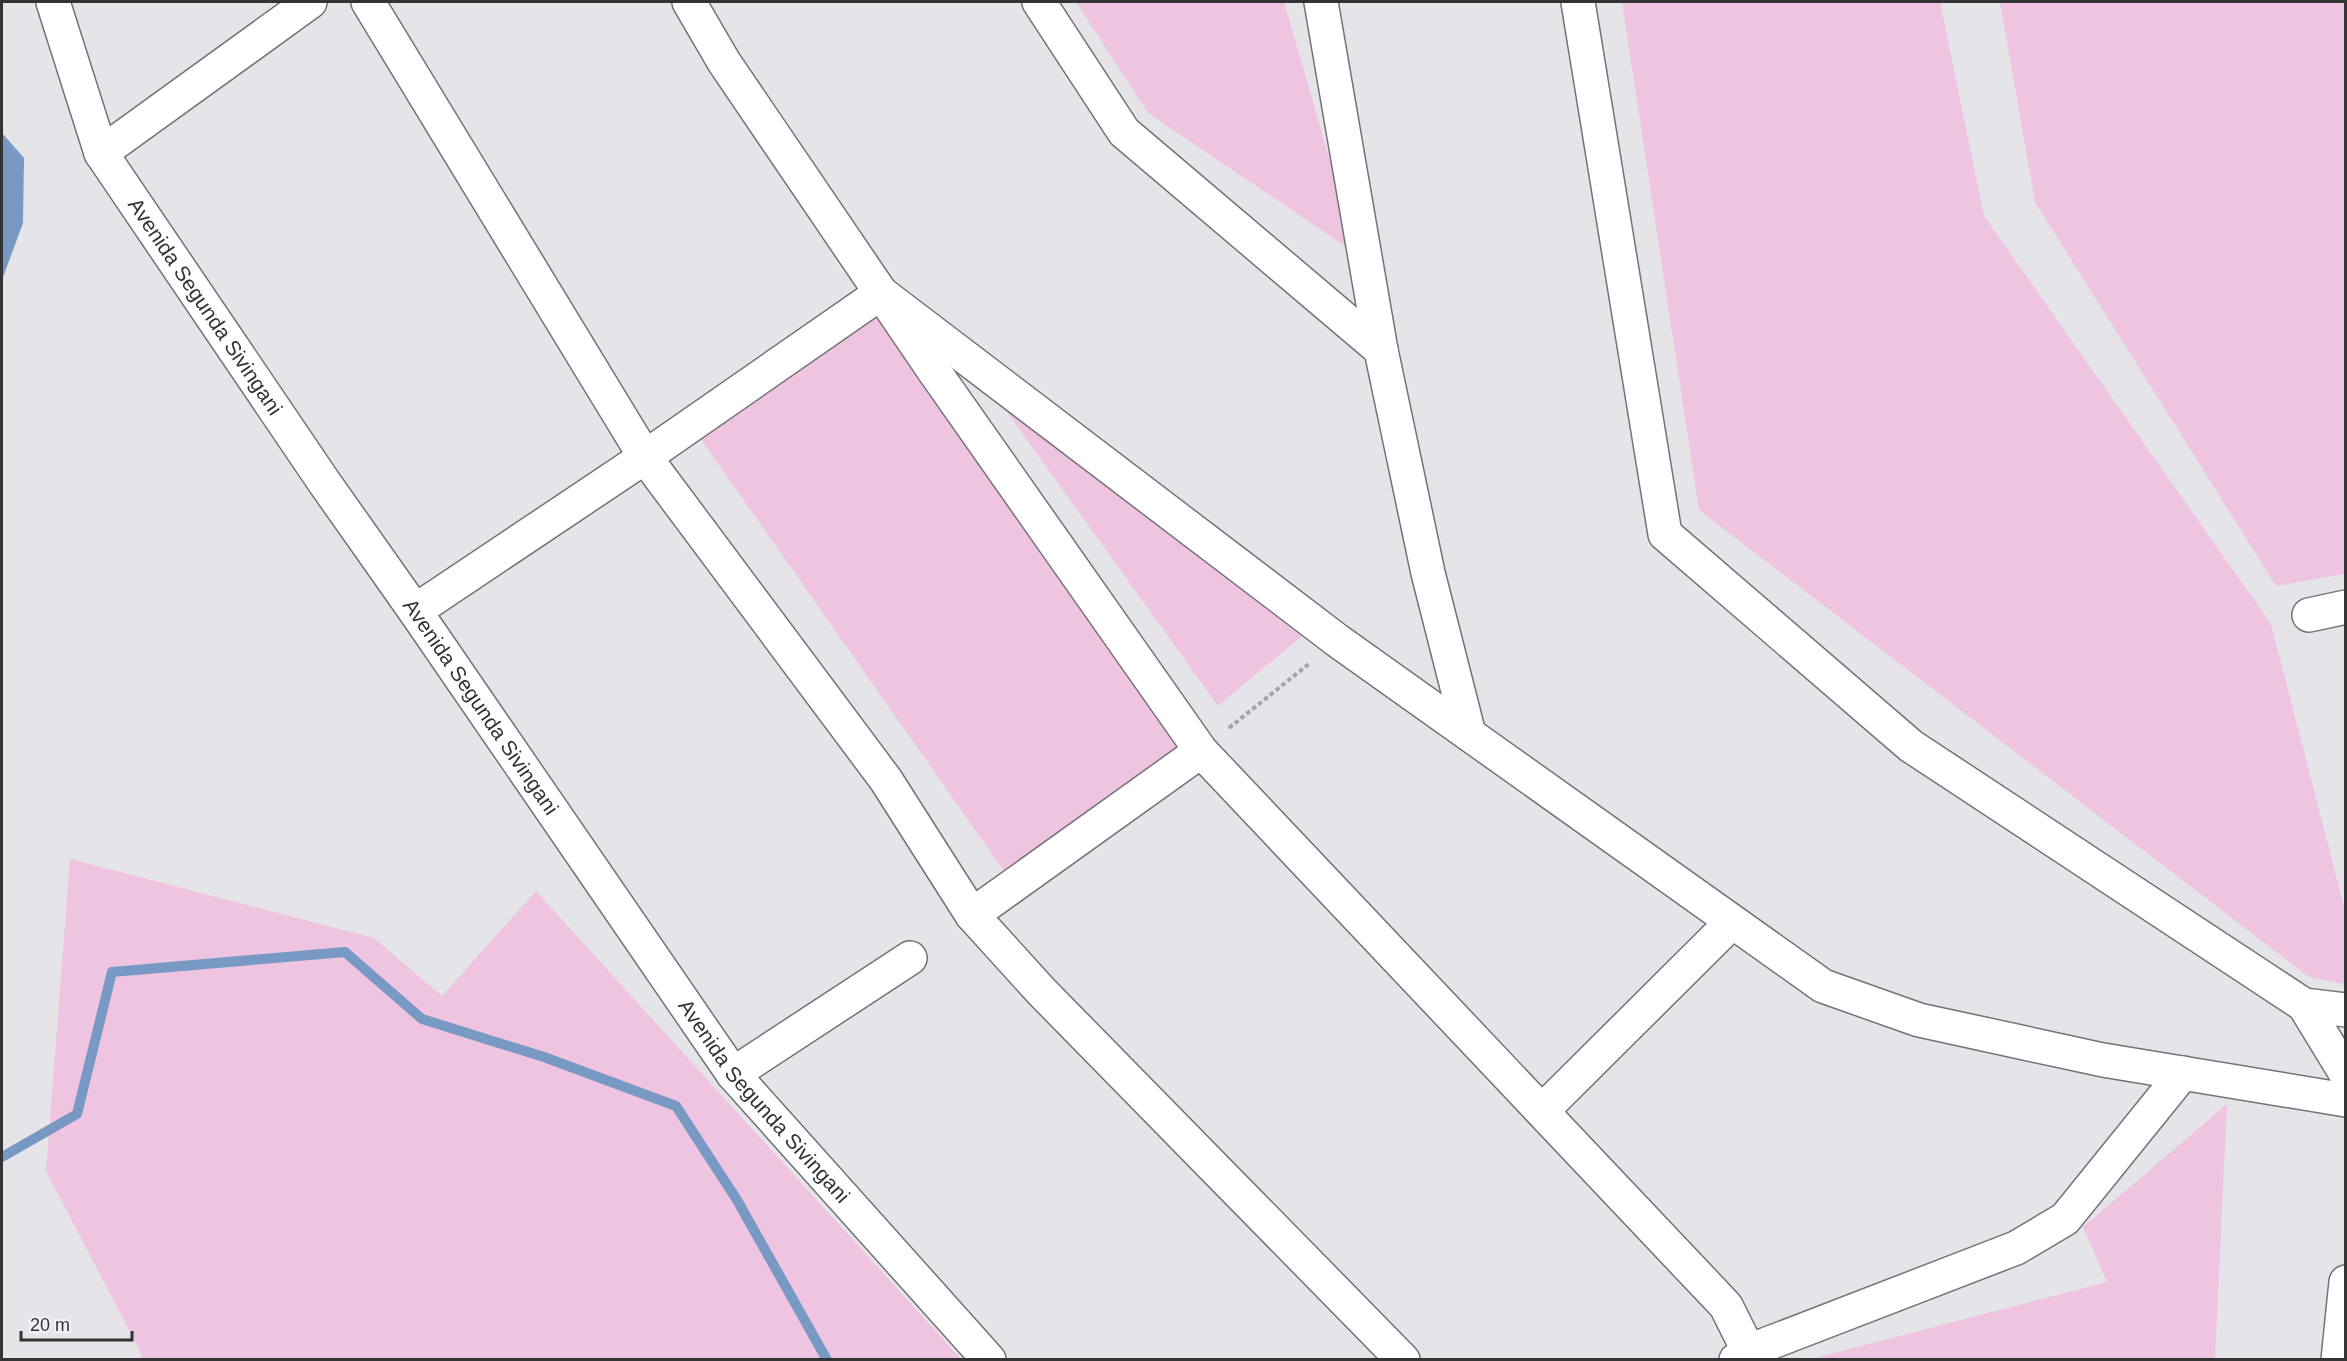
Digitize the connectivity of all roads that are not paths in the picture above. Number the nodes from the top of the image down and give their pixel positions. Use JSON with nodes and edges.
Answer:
{"nodes":[{"id":1,"x":52,"y":2,"type":"edge"},
{"id":2,"x":310,"y":2,"type":"edge"},
{"id":3,"x":368,"y":2,"type":"edge"},
{"id":4,"x":688,"y":2,"type":"edge"},
{"id":5,"x":1039,"y":2,"type":"edge"},
{"id":6,"x":1321,"y":2,"type":"edge"},
{"id":7,"x":1578,"y":2,"type":"edge"},
{"id":8,"x":101,"y":153,"type":"junction"},
{"id":9,"x":881,"y":293,"type":"junction"},
{"id":10,"x":1381,"y":350,"type":"junction"},
{"id":11,"x":645,"y":457,"type":"junction"},
{"id":12,"x":2346,"y":608,"type":"edge"},
{"id":13,"x":415,"y":611,"type":"junction"},
{"id":14,"x":2308,"y":615,"type":"dead end"},
{"id":15,"x":1469,"y":734,"type":"junction"},
{"id":16,"x":1201,"y":751,"type":"junction"},
{"id":17,"x":972,"y":915,"type":"junction"},
{"id":18,"x":1732,"y":922,"type":"junction"},
{"id":19,"x":910,"y":958,"type":"dead end"},
{"id":20,"x":2304,"y":1005,"type":"junction"},
{"id":21,"x":2346,"y":1010,"type":"edge"},
{"id":22,"x":2183,"y":1073,"type":"junction"},
{"id":23,"x":734,"y":1074,"type":"junction"},
{"id":24,"x":2346,"y":1074,"type":"edge"},
{"id":25,"x":2346,"y":1100,"type":"edge"},
{"id":26,"x":1542,"y":1111,"type":"junction"},
{"id":27,"x":2346,"y":1281,"type":"edge"},
{"id":28,"x":1746,"y":1357,"type":"edge"},
{"id":29,"x":989,"y":1359,"type":"edge"},
{"id":30,"x":1403,"y":1359,"type":"edge"},
{"id":31,"x":2338,"y":1359,"type":"edge"}],
"edges":[{"from":1,"to":8,"type":"street","name":"Avenida Segunda Sivingani"},
{"from":2,"to":8,"type":"street"},
{"from":3,"to":11,"type":"street"},
{"from":4,"to":9,"type":"street"},
{"from":5,"to":10,"type":"street"},
{"from":6,"to":10,"type":"street"},
{"from":7,"to":20,"type":"street"},
{"from":8,"to":13,"type":"street","name":"Avenida Segunda Sivingani"},
{"from":9,"to":11,"type":"street"},
{"from":9,"to":15,"type":"street"},
{"from":9,"to":16,"type":"street"},
{"from":10,"to":15,"type":"street"},
{"from":11,"to":13,"type":"street"},
{"from":11,"to":17,"type":"street"},
{"from":12,"to":14,"type":"street"},
{"from":13,"to":23,"type":"street","name":"Avenida Segunda Sivingani"},
{"from":15,"to":18,"type":"street"},
{"from":16,"to":17,"type":"street"},
{"from":16,"to":26,"type":"street"},
{"from":17,"to":30,"type":"street"},
{"from":18,"to":22,"type":"street"},
{"from":18,"to":26,"type":"street"},
{"from":19,"to":23,"type":"street"},
{"from":20,"to":21,"type":"street"},
{"from":20,"to":24,"type":"street"},
{"from":22,"to":25,"type":"street"},
{"from":22,"to":28,"type":"street"},
{"from":23,"to":29,"type":"street","name":"Avenida Segunda Sivingani"},
{"from":26,"to":28,"type":"street"},
{"from":27,"to":31,"type":"street"}]}
